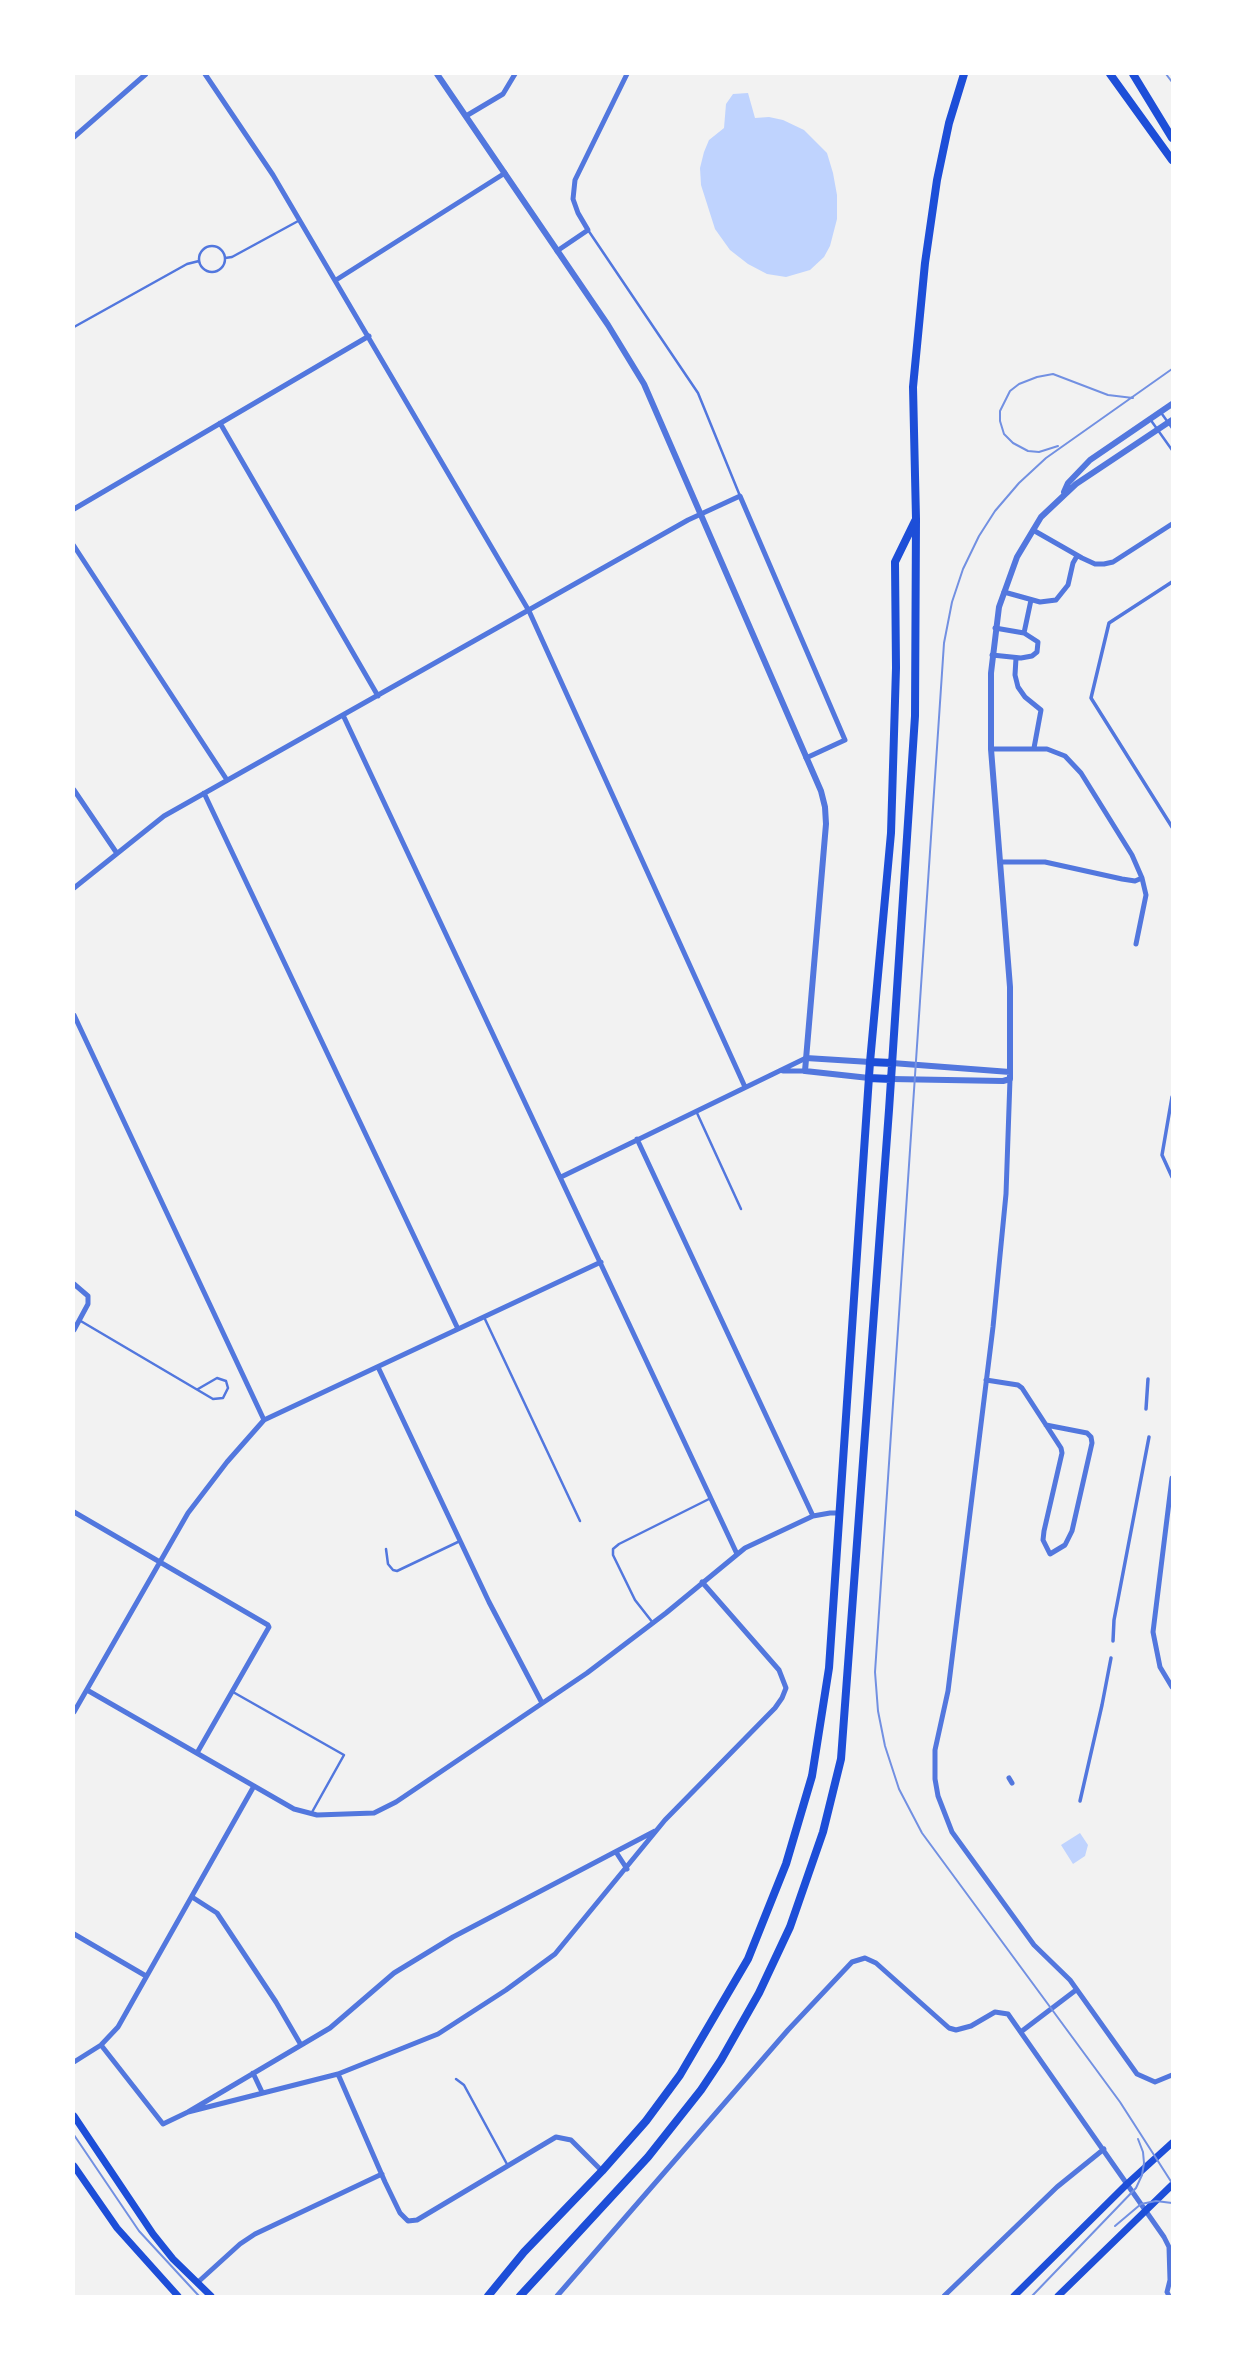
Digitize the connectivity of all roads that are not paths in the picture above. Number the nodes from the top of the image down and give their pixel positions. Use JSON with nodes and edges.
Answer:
{"nodes":[{"id":1,"x":146,"y":74,"type":"edge"},
{"id":2,"x":205,"y":74,"type":"edge"},
{"id":3,"x":437,"y":74,"type":"edge"},
{"id":4,"x":515,"y":74,"type":"edge"},
{"id":5,"x":627,"y":74,"type":"edge"},
{"id":6,"x":964,"y":74,"type":"edge"},
{"id":7,"x":1110,"y":74,"type":"edge"},
{"id":8,"x":1133,"y":74,"type":"edge"},
{"id":9,"x":1131,"y":102,"type":"junction"},
{"id":10,"x":466,"y":116,"type":"junction"},
{"id":11,"x":74,"y":137,"type":"edge"},
{"id":12,"x":1172,"y":138,"type":"edge"},
{"id":13,"x":1172,"y":150,"type":"edge"},
{"id":14,"x":1172,"y":160,"type":"edge"},
{"id":15,"x":505,"y":173,"type":"junction"},
{"id":16,"x":300,"y":220,"type":"junction"},
{"id":17,"x":588,"y":230,"type":"junction"},
{"id":18,"x":557,"y":251,"type":"junction"},
{"id":19,"x":225,"y":258,"type":"junction"},
{"id":20,"x":199,"y":261,"type":"junction"},
{"id":21,"x":336,"y":280,"type":"junction"},
{"id":22,"x":74,"y":327,"type":"edge"},
{"id":23,"x":369,"y":337,"type":"junction"},
{"id":24,"x":1172,"y":404,"type":"edge"},
{"id":25,"x":1161,"y":412,"type":"junction"},
{"id":26,"x":1150,"y":419,"type":"junction"},
{"id":27,"x":220,"y":424,"type":"junction"},
{"id":28,"x":1171,"y":424,"type":"edge"},
{"id":29,"x":1157,"y":430,"type":"junction"},
{"id":30,"x":1172,"y":450,"type":"edge"},
{"id":31,"x":1062,"y":495,"type":"junction"},
{"id":32,"x":740,"y":496,"type":"junction"},
{"id":33,"x":74,"y":509,"type":"edge"},
{"id":34,"x":699,"y":515,"type":"junction"},
{"id":35,"x":916,"y":519,"type":"junction"},
{"id":36,"x":1172,"y":524,"type":"edge"},
{"id":37,"x":1033,"y":530,"type":"junction"},
{"id":38,"x":74,"y":546,"type":"edge"},
{"id":39,"x":1077,"y":556,"type":"junction"},
{"id":40,"x":1172,"y":582,"type":"edge"},
{"id":41,"x":1004,"y":592,"type":"junction"},
{"id":42,"x":1031,"y":600,"type":"junction"},
{"id":43,"x":529,"y":611,"type":"junction"},
{"id":44,"x":995,"y":628,"type":"junction"},
{"id":45,"x":1024,"y":633,"type":"junction"},
{"id":46,"x":992,"y":655,"type":"junction"},
{"id":47,"x":1016,"y":658,"type":"junction"},
{"id":48,"x":378,"y":695,"type":"junction"},
{"id":49,"x":343,"y":715,"type":"junction"},
{"id":50,"x":1034,"y":748,"type":"junction"},
{"id":51,"x":991,"y":749,"type":"junction"},
{"id":52,"x":806,"y":758,"type":"junction"},
{"id":53,"x":227,"y":780,"type":"junction"},
{"id":54,"x":74,"y":790,"type":"edge"},
{"id":55,"x":204,"y":793,"type":"junction"},
{"id":56,"x":1172,"y":827,"type":"edge"},
{"id":57,"x":116,"y":852,"type":"junction"},
{"id":58,"x":1000,"y":862,"type":"junction"},
{"id":59,"x":1142,"y":878,"type":"junction"},
{"id":60,"x":74,"y":888,"type":"edge"},
{"id":61,"x":1136,"y":944,"type":"dead end"},
{"id":62,"x":74,"y":1015,"type":"edge"},
{"id":63,"x":806,"y":1058,"type":"junction"},
{"id":64,"x":870,"y":1062,"type":"junction"},
{"id":65,"x":892,"y":1063,"type":"junction"},
{"id":66,"x":805,"y":1071,"type":"junction"},
{"id":67,"x":776,"y":1072,"type":"junction"},
{"id":68,"x":1010,"y":1076,"type":"junction"},
{"id":69,"x":869,"y":1078,"type":"junction"},
{"id":70,"x":891,"y":1079,"type":"junction"},
{"id":71,"x":745,"y":1087,"type":"junction"},
{"id":72,"x":1172,"y":1097,"type":"edge"},
{"id":73,"x":696,"y":1110,"type":"junction"},
{"id":74,"x":637,"y":1139,"type":"junction"},
{"id":75,"x":561,"y":1177,"type":"junction"},
{"id":76,"x":1172,"y":1177,"type":"edge"},
{"id":77,"x":741,"y":1209,"type":"dead end"},
{"id":78,"x":601,"y":1262,"type":"junction"},
{"id":79,"x":74,"y":1284,"type":"edge"},
{"id":80,"x":484,"y":1317,"type":"junction"},
{"id":81,"x":79,"y":1320,"type":"junction"},
{"id":82,"x":458,"y":1329,"type":"junction"},
{"id":83,"x":74,"y":1330,"type":"edge"},
{"id":84,"x":378,"y":1367,"type":"junction"},
{"id":85,"x":1148,"y":1379,"type":"dead end"},
{"id":86,"x":986,"y":1380,"type":"junction"},
{"id":87,"x":198,"y":1389,"type":"junction"},
{"id":88,"x":1146,"y":1409,"type":"dead end"},
{"id":89,"x":264,"y":1420,"type":"junction"},
{"id":90,"x":1046,"y":1425,"type":"junction"},
{"id":91,"x":1149,"y":1437,"type":"dead end"},
{"id":92,"x":1172,"y":1478,"type":"edge"},
{"id":93,"x":711,"y":1497,"type":"junction"},
{"id":94,"x":74,"y":1512,"type":"edge"},
{"id":95,"x":840,"y":1513,"type":"junction"},
{"id":96,"x":813,"y":1516,"type":"junction"},
{"id":97,"x":580,"y":1521,"type":"dead end"},
{"id":98,"x":460,"y":1541,"type":"junction"},
{"id":99,"x":386,"y":1549,"type":"dead end"},
{"id":100,"x":737,"y":1554,"type":"junction"},
{"id":101,"x":160,"y":1562,"type":"junction"},
{"id":102,"x":702,"y":1582,"type":"junction"},
{"id":103,"x":653,"y":1623,"type":"junction"},
{"id":104,"x":1114,"y":1641,"type":"dead end"},
{"id":105,"x":1111,"y":1658,"type":"dead end"},
{"id":106,"x":1172,"y":1687,"type":"edge"},
{"id":107,"x":87,"y":1690,"type":"junction"},
{"id":108,"x":232,"y":1691,"type":"junction"},
{"id":109,"x":542,"y":1703,"type":"junction"},
{"id":110,"x":74,"y":1712,"type":"edge"},
{"id":111,"x":197,"y":1753,"type":"junction"},
{"id":112,"x":254,"y":1786,"type":"junction"},
{"id":113,"x":1080,"y":1801,"type":"dead end"},
{"id":114,"x":311,"y":1814,"type":"junction"},
{"id":115,"x":656,"y":1831,"type":"junction"},
{"id":116,"x":616,"y":1852,"type":"junction"},
{"id":117,"x":627,"y":1869,"type":"junction"},
{"id":118,"x":192,"y":1897,"type":"junction"},
{"id":119,"x":74,"y":1934,"type":"edge"},
{"id":120,"x":146,"y":1976,"type":"junction"},
{"id":121,"x":1076,"y":1990,"type":"junction"},
{"id":122,"x":1022,"y":2031,"type":"junction"},
{"id":123,"x":101,"y":2045,"type":"junction"},
{"id":124,"x":301,"y":2045,"type":"junction"},
{"id":125,"x":74,"y":2062,"type":"edge"},
{"id":126,"x":253,"y":2073,"type":"junction"},
{"id":127,"x":338,"y":2074,"type":"junction"},
{"id":128,"x":1172,"y":2075,"type":"edge"},
{"id":129,"x":456,"y":2079,"type":"dead end"},
{"id":130,"x":262,"y":2092,"type":"junction"},
{"id":131,"x":188,"y":2112,"type":"junction"},
{"id":132,"x":74,"y":2116,"type":"edge"},
{"id":133,"x":1172,"y":2143,"type":"edge"},
{"id":134,"x":1104,"y":2149,"type":"junction"},
{"id":135,"x":74,"y":2166,"type":"edge"},
{"id":136,"x":508,"y":2166,"type":"junction"},
{"id":137,"x":602,"y":2171,"type":"junction"},
{"id":138,"x":382,"y":2174,"type":"junction"},
{"id":139,"x":1127,"y":2184,"type":"junction"},
{"id":140,"x":1172,"y":2185,"type":"edge"},
{"id":141,"x":1146,"y":2211,"type":"junction"},
{"id":142,"x":197,"y":2283,"type":"junction"},
{"id":143,"x":1168,"y":2294,"type":"edge"},
{"id":144,"x":173,"y":2295,"type":"edge"},
{"id":145,"x":211,"y":2297,"type":"edge"},
{"id":146,"x":488,"y":2297,"type":"edge"},
{"id":147,"x":520,"y":2297,"type":"edge"},
{"id":148,"x":557,"y":2297,"type":"edge"},
{"id":149,"x":944,"y":2297,"type":"edge"},
{"id":150,"x":1014,"y":2297,"type":"edge"},
{"id":151,"x":1058,"y":2297,"type":"edge"},
{"id":152,"x":1159,"y":2297,"type":"edge"}],
"edges":[{"from":1,"to":11,"type":"street"},
{"from":2,"to":16,"type":"street"},
{"from":3,"to":10,"type":"street"},
{"from":4,"to":10,"type":"street"},
{"from":5,"to":17,"type":"street"},
{"from":6,"to":35,"type":"main road"},
{"from":7,"to":9,"type":"main road"},
{"from":8,"to":12,"type":"main road"},
{"from":9,"to":13,"type":"main road"},
{"from":9,"to":14,"type":"main road"},
{"from":10,"to":15,"type":"street"},
{"from":15,"to":18,"type":"street"},
{"from":15,"to":21,"type":"street"},
{"from":16,"to":19,"type":"lane"},
{"from":16,"to":21,"type":"street"},
{"from":17,"to":18,"type":"street"},
{"from":17,"to":32,"type":"lane"},
{"from":18,"to":34,"type":"street"},
{"from":19,"to":20,"type":"lane"},
{"from":19,"to":20,"type":"lane"},
{"from":20,"to":22,"type":"lane"},
{"from":21,"to":23,"type":"street"},
{"from":23,"to":27,"type":"street"},
{"from":23,"to":43,"type":"street"},
{"from":24,"to":25,"type":"street"},
{"from":25,"to":26,"type":"street"},
{"from":25,"to":28,"type":"lane"},
{"from":26,"to":29,"type":"lane"},
{"from":26,"to":31,"type":"street"},
{"from":27,"to":33,"type":"street"},
{"from":27,"to":48,"type":"street"},
{"from":28,"to":29,"type":"street"},
{"from":29,"to":30,"type":"lane"},
{"from":29,"to":31,"type":"street"},
{"from":31,"to":37,"type":"street"},
{"from":32,"to":34,"type":"street"},
{"from":32,"to":52,"type":"street"},
{"from":34,"to":43,"type":"street"},
{"from":34,"to":52,"type":"street"},
{"from":35,"to":64,"type":"main road"},
{"from":35,"to":65,"type":"main road"},
{"from":36,"to":39,"type":"street"},
{"from":37,"to":39,"type":"street"},
{"from":37,"to":41,"type":"street"},
{"from":38,"to":53,"type":"street"},
{"from":39,"to":42,"type":"street"},
{"from":40,"to":56,"type":"street"},
{"from":41,"to":42,"type":"street"},
{"from":41,"to":44,"type":"street"},
{"from":42,"to":45,"type":"street"},
{"from":43,"to":48,"type":"street"},
{"from":43,"to":71,"type":"street"},
{"from":44,"to":45,"type":"street"},
{"from":44,"to":46,"type":"street"},
{"from":45,"to":47,"type":"street"},
{"from":46,"to":47,"type":"street"},
{"from":46,"to":51,"type":"street"},
{"from":47,"to":50,"type":"street"},
{"from":48,"to":49,"type":"street"},
{"from":49,"to":53,"type":"street"},
{"from":49,"to":75,"type":"street"},
{"from":50,"to":51,"type":"street"},
{"from":50,"to":59,"type":"street"},
{"from":51,"to":58,"type":"street"},
{"from":52,"to":63,"type":"street"},
{"from":53,"to":55,"type":"street"},
{"from":54,"to":57,"type":"street"},
{"from":55,"to":57,"type":"street"},
{"from":55,"to":82,"type":"street"},
{"from":57,"to":60,"type":"street"},
{"from":58,"to":59,"type":"street"},
{"from":58,"to":68,"type":"street"},
{"from":59,"to":61,"type":"street"},
{"from":62,"to":89,"type":"street"},
{"from":63,"to":64,"type":"street"},
{"from":63,"to":66,"type":"street"},
{"from":63,"to":67,"type":"street"},
{"from":64,"to":65,"type":"main road"},
{"from":64,"to":69,"type":"main road"},
{"from":65,"to":68,"type":"street"},
{"from":65,"to":70,"type":"main road"},
{"from":66,"to":67,"type":"street"},
{"from":66,"to":69,"type":"street"},
{"from":67,"to":71,"type":"street"},
{"from":68,"to":70,"type":"street"},
{"from":68,"to":86,"type":"street"},
{"from":69,"to":70,"type":"main road"},
{"from":69,"to":95,"type":"main road"},
{"from":70,"to":147,"type":"main road"},
{"from":71,"to":73,"type":"street"},
{"from":72,"to":76,"type":"street"},
{"from":73,"to":74,"type":"street"},
{"from":73,"to":77,"type":"lane"},
{"from":74,"to":75,"type":"street"},
{"from":74,"to":96,"type":"street"},
{"from":75,"to":78,"type":"street"},
{"from":78,"to":80,"type":"street"},
{"from":78,"to":93,"type":"street"},
{"from":79,"to":81,"type":"street"},
{"from":80,"to":82,"type":"street"},
{"from":80,"to":97,"type":"lane"},
{"from":81,"to":83,"type":"street"},
{"from":81,"to":87,"type":"lane"},
{"from":82,"to":84,"type":"street"},
{"from":84,"to":89,"type":"street"},
{"from":84,"to":98,"type":"street"},
{"from":85,"to":88,"type":"street"},
{"from":86,"to":90,"type":"street"},
{"from":86,"to":121,"type":"street"},
{"from":87,"to":87,"type":"lane"},
{"from":89,"to":101,"type":"street"},
{"from":90,"to":90,"type":"street"},
{"from":91,"to":104,"type":"street"},
{"from":92,"to":106,"type":"street"},
{"from":93,"to":100,"type":"street"},
{"from":93,"to":103,"type":"lane"},
{"from":94,"to":101,"type":"street"},
{"from":95,"to":96,"type":"street"},
{"from":95,"to":137,"type":"main road"},
{"from":96,"to":100,"type":"street"},
{"from":98,"to":99,"type":"lane"},
{"from":98,"to":109,"type":"street"},
{"from":100,"to":102,"type":"street"},
{"from":101,"to":107,"type":"street"},
{"from":101,"to":108,"type":"street"},
{"from":102,"to":103,"type":"street"},
{"from":102,"to":115,"type":"street"},
{"from":103,"to":109,"type":"street"},
{"from":105,"to":113,"type":"street"},
{"from":107,"to":110,"type":"street"},
{"from":107,"to":111,"type":"street"},
{"from":108,"to":111,"type":"street"},
{"from":108,"to":114,"type":"lane"},
{"from":109,"to":114,"type":"street"},
{"from":111,"to":112,"type":"street"},
{"from":112,"to":114,"type":"street"},
{"from":112,"to":118,"type":"street"},
{"from":115,"to":116,"type":"street"},
{"from":115,"to":117,"type":"street"},
{"from":116,"to":117,"type":"street"},
{"from":116,"to":124,"type":"street"},
{"from":117,"to":127,"type":"street"},
{"from":118,"to":120,"type":"street"},
{"from":118,"to":124,"type":"street"},
{"from":119,"to":120,"type":"street"},
{"from":120,"to":123,"type":"street"},
{"from":121,"to":122,"type":"street"},
{"from":121,"to":128,"type":"street"},
{"from":122,"to":134,"type":"street"},
{"from":122,"to":148,"type":"street"},
{"from":123,"to":125,"type":"street"},
{"from":123,"to":131,"type":"street"},
{"from":124,"to":126,"type":"street"},
{"from":126,"to":130,"type":"street"},
{"from":126,"to":131,"type":"street"},
{"from":127,"to":130,"type":"street"},
{"from":127,"to":138,"type":"street"},
{"from":129,"to":136,"type":"lane"},
{"from":130,"to":131,"type":"street"},
{"from":132,"to":142,"type":"main road"},
{"from":133,"to":139,"type":"main road"},
{"from":134,"to":139,"type":"street"},
{"from":134,"to":149,"type":"street"},
{"from":135,"to":144,"type":"main road"},
{"from":136,"to":137,"type":"street"},
{"from":136,"to":138,"type":"street"},
{"from":137,"to":146,"type":"main road"},
{"from":138,"to":142,"type":"street"},
{"from":139,"to":141,"type":"street"},
{"from":139,"to":150,"type":"main road"},
{"from":140,"to":141,"type":"main road"},
{"from":141,"to":143,"type":"street"},
{"from":141,"to":151,"type":"main road"},
{"from":142,"to":145,"type":"main road"},
{"from":143,"to":152,"type":"street"}]}
